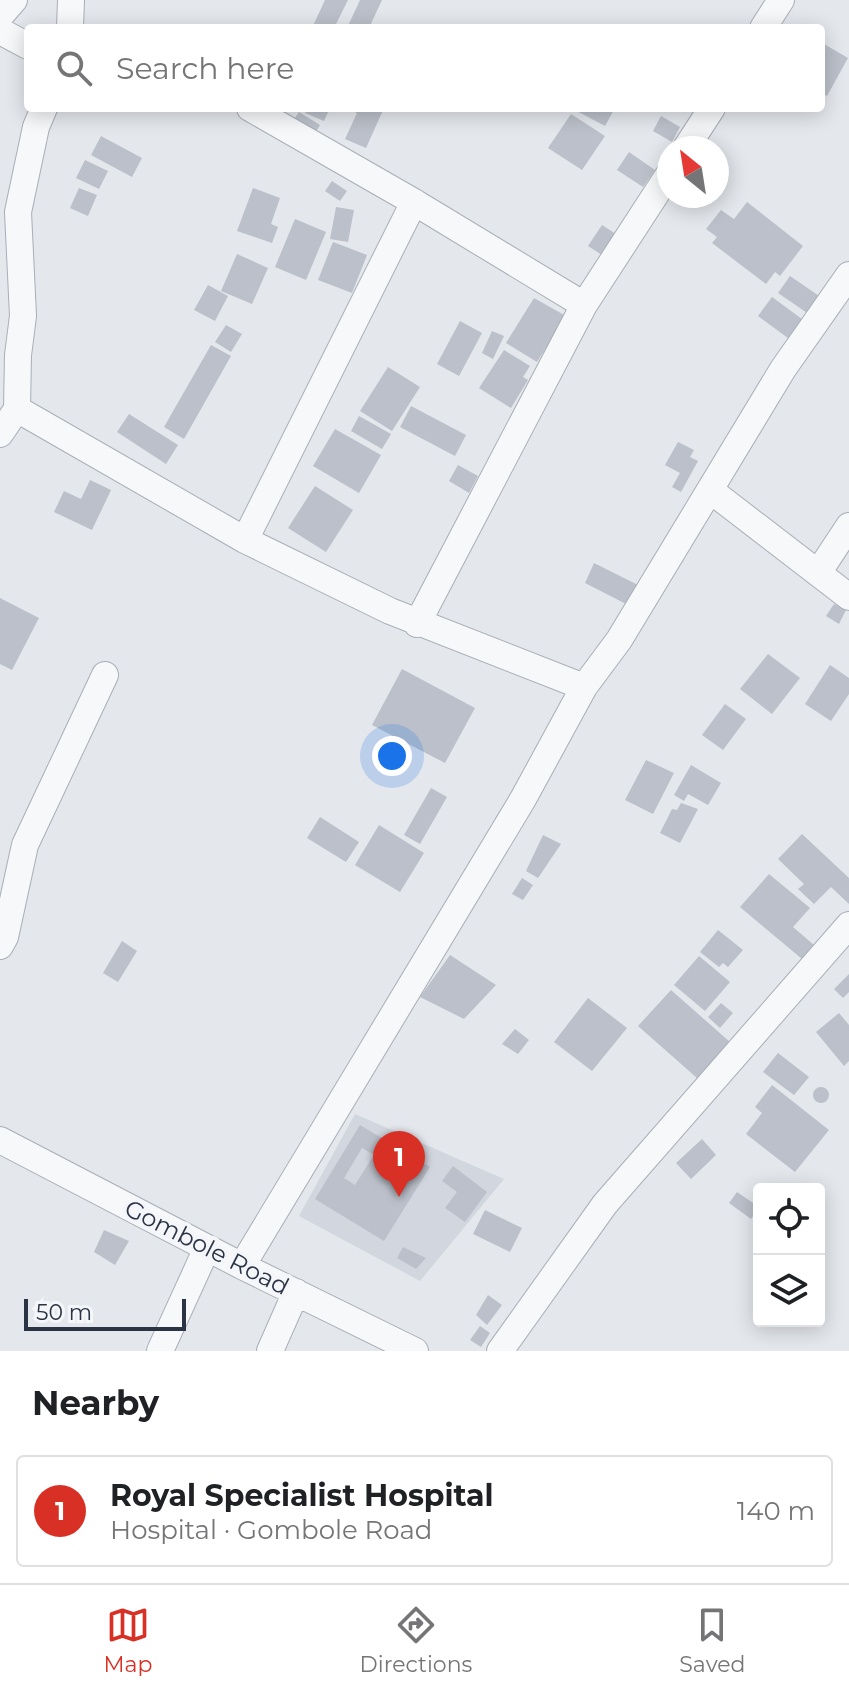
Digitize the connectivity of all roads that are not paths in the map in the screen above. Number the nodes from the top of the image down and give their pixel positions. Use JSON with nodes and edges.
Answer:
{"nodes":[{"id":1,"x":14,"y":0,"type":"edge"},
{"id":2,"x":71,"y":0,"type":"edge"},
{"id":3,"x":781,"y":0,"type":"edge"},
{"id":4,"x":0,"y":16,"type":"edge"},
{"id":5,"x":70,"y":24,"type":"edge"},
{"id":6,"x":766,"y":24,"type":"edge"},
{"id":7,"x":0,"y":31,"type":"edge"},
{"id":8,"x":24,"y":44,"type":"edge"},
{"id":9,"x":42,"y":112,"type":"edge"},
{"id":10,"x":257,"y":112,"type":"edge"},
{"id":11,"x":709,"y":112,"type":"edge"},
{"id":12,"x":694,"y":136,"type":"edge"},
{"id":13,"x":657,"y":192,"type":"edge"},
{"id":14,"x":414,"y":202,"type":"junction"},
{"id":15,"x":849,"y":275,"type":"edge"},
{"id":16,"x":584,"y":305,"type":"junction"},
{"id":17,"x":17,"y":409,"type":"junction"},
{"id":18,"x":0,"y":434,"type":"edge"},
{"id":19,"x":710,"y":490,"type":"junction"},
{"id":20,"x":849,"y":526,"type":"edge"},
{"id":21,"x":245,"y":540,"type":"junction"},
{"id":22,"x":818,"y":573,"type":"junction"},
{"id":23,"x":849,"y":597,"type":"edge"},
{"id":24,"x":417,"y":624,"type":"junction"},
{"id":25,"x":105,"y":675,"type":"dead end"},
{"id":26,"x":584,"y":687,"type":"junction"},
{"id":27,"x":849,"y":925,"type":"edge"},
{"id":28,"x":0,"y":946,"type":"edge"},
{"id":29,"x":0,"y":1140,"type":"edge"},
{"id":30,"x":207,"y":1248,"type":"junction"},
{"id":31,"x":242,"y":1266,"type":"junction"},
{"id":32,"x":296,"y":1292,"type":"junction"},
{"id":33,"x":160,"y":1351,"type":"edge"},
{"id":34,"x":270,"y":1351,"type":"edge"},
{"id":35,"x":415,"y":1351,"type":"edge"},
{"id":36,"x":500,"y":1351,"type":"edge"}],
"edges":[{"from":1,"to":4,"type":"street"},
{"from":2,"to":5,"type":"street"},
{"from":3,"to":6,"type":"street"},
{"from":7,"to":8,"type":"street"},
{"from":9,"to":17,"type":"street"},
{"from":10,"to":14,"type":"street"},
{"from":11,"to":12,"type":"street"},
{"from":13,"to":16,"type":"street"},
{"from":14,"to":16,"type":"street"},
{"from":14,"to":21,"type":"street"},
{"from":15,"to":19,"type":"street"},
{"from":16,"to":24,"type":"street"},
{"from":17,"to":18,"type":"street"},
{"from":17,"to":21,"type":"street"},
{"from":19,"to":22,"type":"street"},
{"from":19,"to":26,"type":"street"},
{"from":20,"to":22,"type":"street"},
{"from":21,"to":24,"type":"street"},
{"from":22,"to":23,"type":"street"},
{"from":24,"to":26,"type":"street"},
{"from":25,"to":28,"type":"street"},
{"from":26,"to":31,"type":"street"},
{"from":27,"to":36,"type":"street"},
{"from":29,"to":30,"type":"street","name":"Gombole Road"},
{"from":30,"to":31,"type":"street","name":"Gombole Road"},
{"from":30,"to":33,"type":"street"},
{"from":31,"to":32,"type":"street","name":"Gombole Road"},
{"from":32,"to":34,"type":"street"},
{"from":32,"to":35,"type":"street","name":"Gombole Road"}]}
